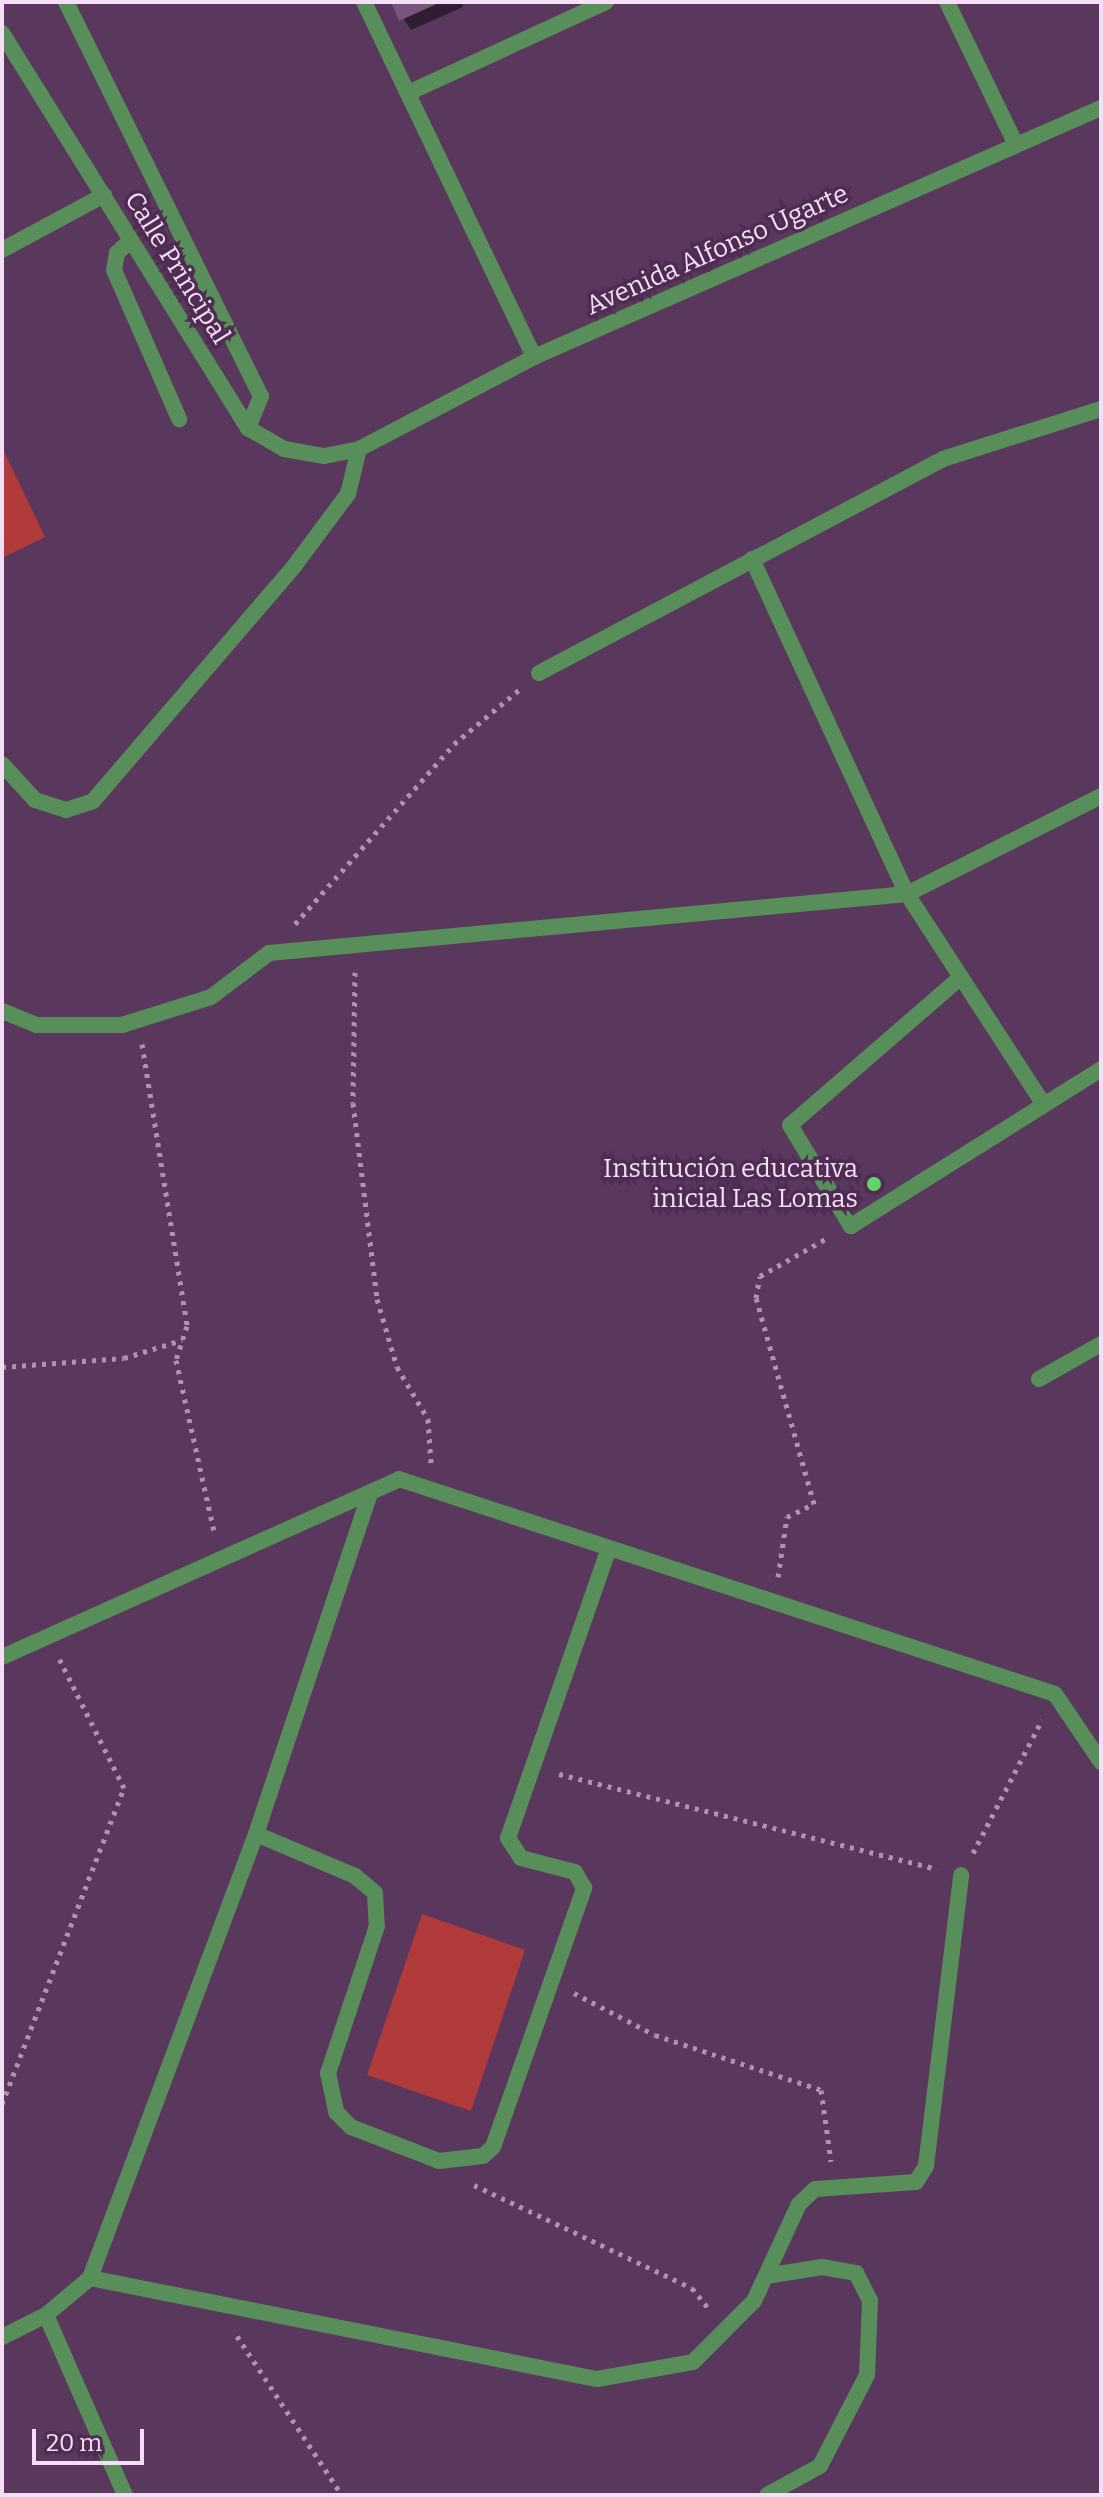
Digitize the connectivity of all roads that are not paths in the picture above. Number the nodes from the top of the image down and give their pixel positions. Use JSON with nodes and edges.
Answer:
{"nodes":[{"id":1,"x":66,"y":2,"type":"edge"},
{"id":2,"x":364,"y":2,"type":"edge"},
{"id":3,"x":606,"y":2,"type":"edge"},
{"id":4,"x":947,"y":2,"type":"edge"},
{"id":5,"x":2,"y":33,"type":"edge"},
{"id":6,"x":408,"y":93,"type":"junction"},
{"id":7,"x":1101,"y":108,"type":"edge"},
{"id":8,"x":1016,"y":145,"type":"junction"},
{"id":9,"x":104,"y":195,"type":"junction"},
{"id":10,"x":131,"y":240,"type":"junction"},
{"id":11,"x":2,"y":250,"type":"edge"},
{"id":12,"x":534,"y":357,"type":"junction"},
{"id":13,"x":1101,"y":409,"type":"edge"},
{"id":14,"x":179,"y":419,"type":"dead end"},
{"id":15,"x":248,"y":428,"type":"junction"},
{"id":16,"x":359,"y":449,"type":"junction"},
{"id":17,"x":752,"y":559,"type":"junction"},
{"id":18,"x":539,"y":673,"type":"road end"},
{"id":19,"x":2,"y":764,"type":"edge"},
{"id":20,"x":1101,"y":796,"type":"edge"},
{"id":21,"x":907,"y":894,"type":"junction"},
{"id":22,"x":961,"y":977,"type":"junction"},
{"id":23,"x":2,"y":1011,"type":"edge"},
{"id":24,"x":1101,"y":1069,"type":"edge"},
{"id":25,"x":1042,"y":1102,"type":"junction"},
{"id":26,"x":1101,"y":1344,"type":"edge"},
{"id":27,"x":1039,"y":1379,"type":"dead end"},
{"id":28,"x":370,"y":1493,"type":"junction"},
{"id":29,"x":607,"y":1553,"type":"junction"},
{"id":30,"x":2,"y":1657,"type":"edge"},
{"id":31,"x":1101,"y":1762,"type":"edge"},
{"id":32,"x":256,"y":1834,"type":"junction"},
{"id":33,"x":961,"y":1875,"type":"road end"},
{"id":34,"x":766,"y":2276,"type":"junction"},
{"id":35,"x":90,"y":2278,"type":"junction"},
{"id":36,"x":46,"y":2315,"type":"junction"},
{"id":37,"x":2,"y":2337,"type":"edge"},
{"id":38,"x":125,"y":2495,"type":"edge"},
{"id":39,"x":767,"y":2495,"type":"edge"}],
"edges":[{"from":1,"to":15,"type":"street"},
{"from":2,"to":6,"type":"street"},
{"from":3,"to":6,"type":"street"},
{"from":4,"to":8,"type":"street"},
{"from":5,"to":9,"type":"street","name":"Calle Principal"},
{"from":6,"to":12,"type":"street"},
{"from":7,"to":8,"type":"street","name":"Avenida Alfonso Ugarte"},
{"from":8,"to":12,"type":"street","name":"Avenida Alfonso Ugarte"},
{"from":9,"to":10,"type":"street","name":"Calle Principal"},
{"from":9,"to":11,"type":"street"},
{"from":10,"to":14,"type":"street"},
{"from":10,"to":15,"type":"street","name":"Calle Principal"},
{"from":12,"to":16,"type":"street","name":"Avenida Alfonso Ugarte"},
{"from":13,"to":17,"type":"street"},
{"from":15,"to":16,"type":"street","name":"Calle Principal"},
{"from":16,"to":19,"type":"street"},
{"from":17,"to":18,"type":"street"},
{"from":17,"to":21,"type":"street"},
{"from":20,"to":21,"type":"street"},
{"from":21,"to":22,"type":"street"},
{"from":21,"to":23,"type":"street"},
{"from":22,"to":25,"type":"street"},
{"from":22,"to":25,"type":"street"},
{"from":24,"to":25,"type":"street"},
{"from":26,"to":27,"type":"street"},
{"from":28,"to":29,"type":"street"},
{"from":28,"to":30,"type":"street"},
{"from":28,"to":32,"type":"street"},
{"from":29,"to":31,"type":"street"},
{"from":29,"to":32,"type":"street"},
{"from":32,"to":35,"type":"street"},
{"from":33,"to":34,"type":"street"},
{"from":34,"to":35,"type":"street"},
{"from":34,"to":39,"type":"street"},
{"from":35,"to":36,"type":"street"},
{"from":36,"to":37,"type":"street"},
{"from":36,"to":38,"type":"street"}]}
